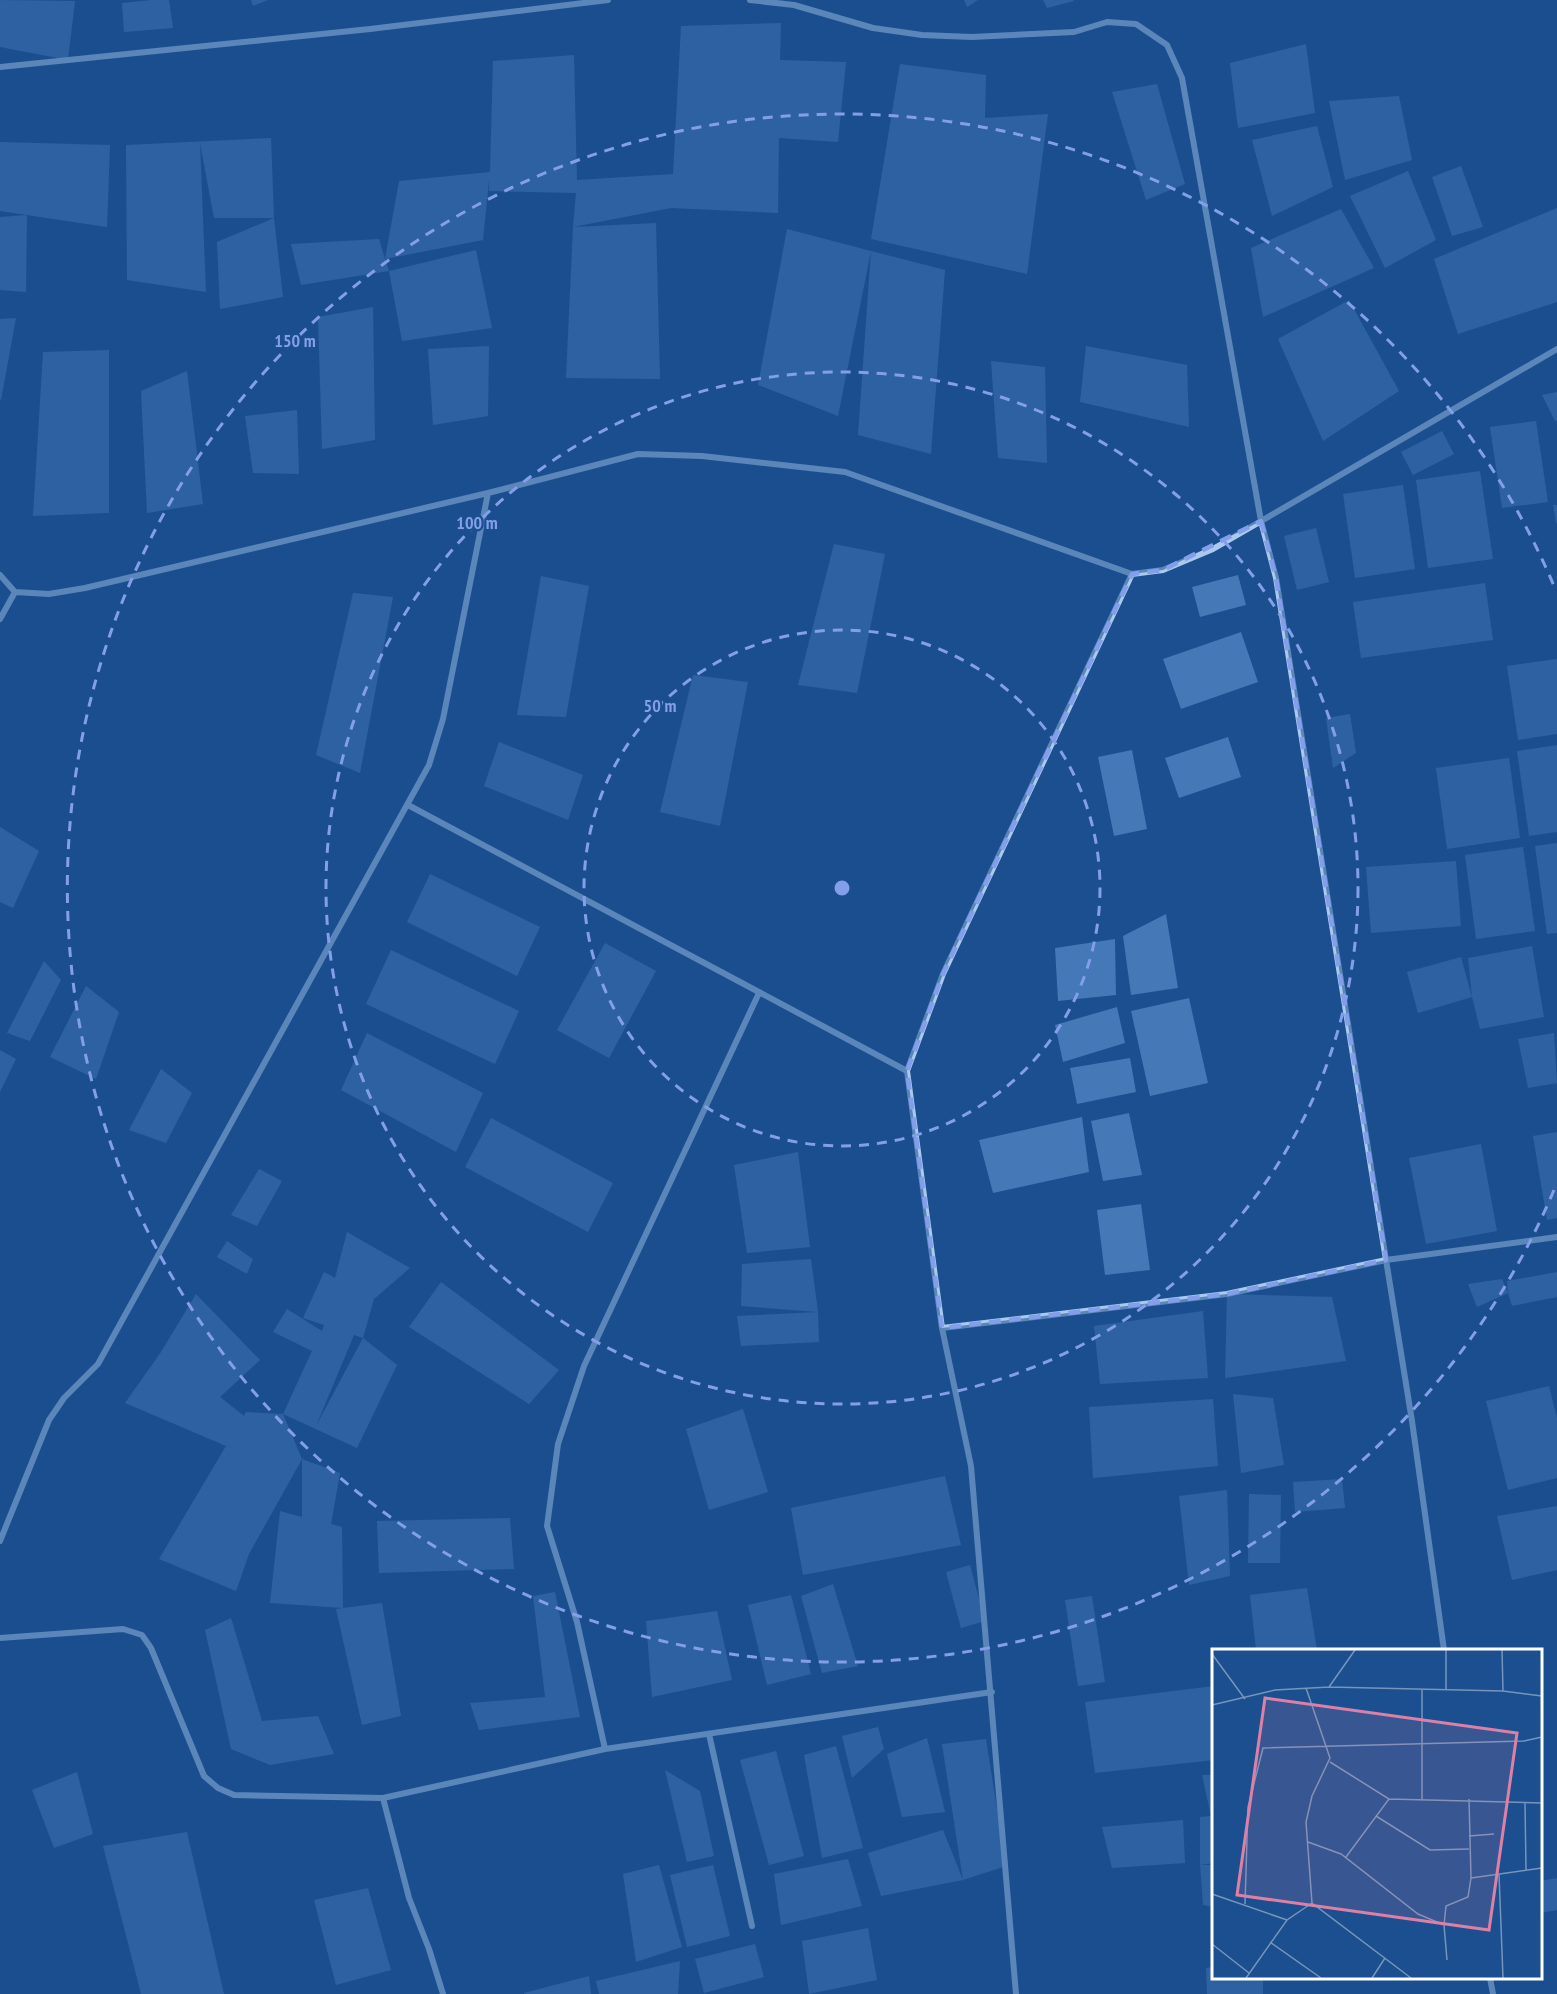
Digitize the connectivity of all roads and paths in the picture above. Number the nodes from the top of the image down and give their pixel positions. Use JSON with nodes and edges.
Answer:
{"nodes":[{"id":1,"x":608,"y":0,"type":"edge"},
{"id":2,"x":750,"y":0,"type":"edge"},
{"id":3,"x":0,"y":67,"type":"edge"},
{"id":4,"x":1557,"y":349,"type":"edge"},
{"id":5,"x":488,"y":493,"type":"junction"},
{"id":6,"x":1261,"y":521,"type":"junction"},
{"id":7,"x":1132,"y":574,"type":"junction"},
{"id":8,"x":0,"y":575,"type":"edge"},
{"id":9,"x":15,"y":592,"type":"junction"},
{"id":10,"x":0,"y":619,"type":"edge"},
{"id":11,"x":408,"y":805,"type":"junction"},
{"id":12,"x":759,"y":993,"type":"junction"},
{"id":13,"x":907,"y":1071,"type":"junction"},
{"id":14,"x":1557,"y":1237,"type":"edge"},
{"id":15,"x":1386,"y":1260,"type":"junction"},
{"id":16,"x":942,"y":1329,"type":"junction"},
{"id":17,"x":0,"y":1541,"type":"edge"},
{"id":18,"x":0,"y":1638,"type":"edge"},
{"id":19,"x":1444,"y":1649,"type":"edge"},
{"id":20,"x":992,"y":1692,"type":"junction"},
{"id":21,"x":709,"y":1734,"type":"junction"},
{"id":22,"x":605,"y":1749,"type":"junction"},
{"id":23,"x":383,"y":1798,"type":"junction"},
{"id":24,"x":752,"y":1926,"type":"dead end"},
{"id":25,"x":1490,"y":1979,"type":"edge"},
{"id":26,"x":443,"y":1994,"type":"edge"},
{"id":27,"x":1016,"y":1994,"type":"edge"},
{"id":28,"x":1492,"y":1994,"type":"edge"}],
"edges":[{"from":1,"to":3,"type":"street"},
{"from":2,"to":6,"type":"street"},
{"from":4,"to":6,"type":"street"},
{"from":5,"to":7,"type":"street"},
{"from":5,"to":9,"type":"street"},
{"from":5,"to":11,"type":"street"},
{"from":6,"to":7,"type":"street"},
{"from":6,"to":15,"type":"street"},
{"from":7,"to":13,"type":"street"},
{"from":8,"to":9,"type":"street"},
{"from":9,"to":10,"type":"street"},
{"from":11,"to":12,"type":"street"},
{"from":11,"to":17,"type":"street"},
{"from":12,"to":13,"type":"street"},
{"from":12,"to":22,"type":"street"},
{"from":13,"to":16,"type":"street"},
{"from":14,"to":15,"type":"street"},
{"from":15,"to":16,"type":"street"},
{"from":15,"to":19,"type":"street"},
{"from":16,"to":20,"type":"street"},
{"from":18,"to":23,"type":"street"},
{"from":20,"to":21,"type":"street"},
{"from":20,"to":27,"type":"street"},
{"from":21,"to":22,"type":"street"},
{"from":21,"to":24,"type":"street"},
{"from":22,"to":23,"type":"street"},
{"from":23,"to":26,"type":"street"},
{"from":25,"to":28,"type":"street"}]}
